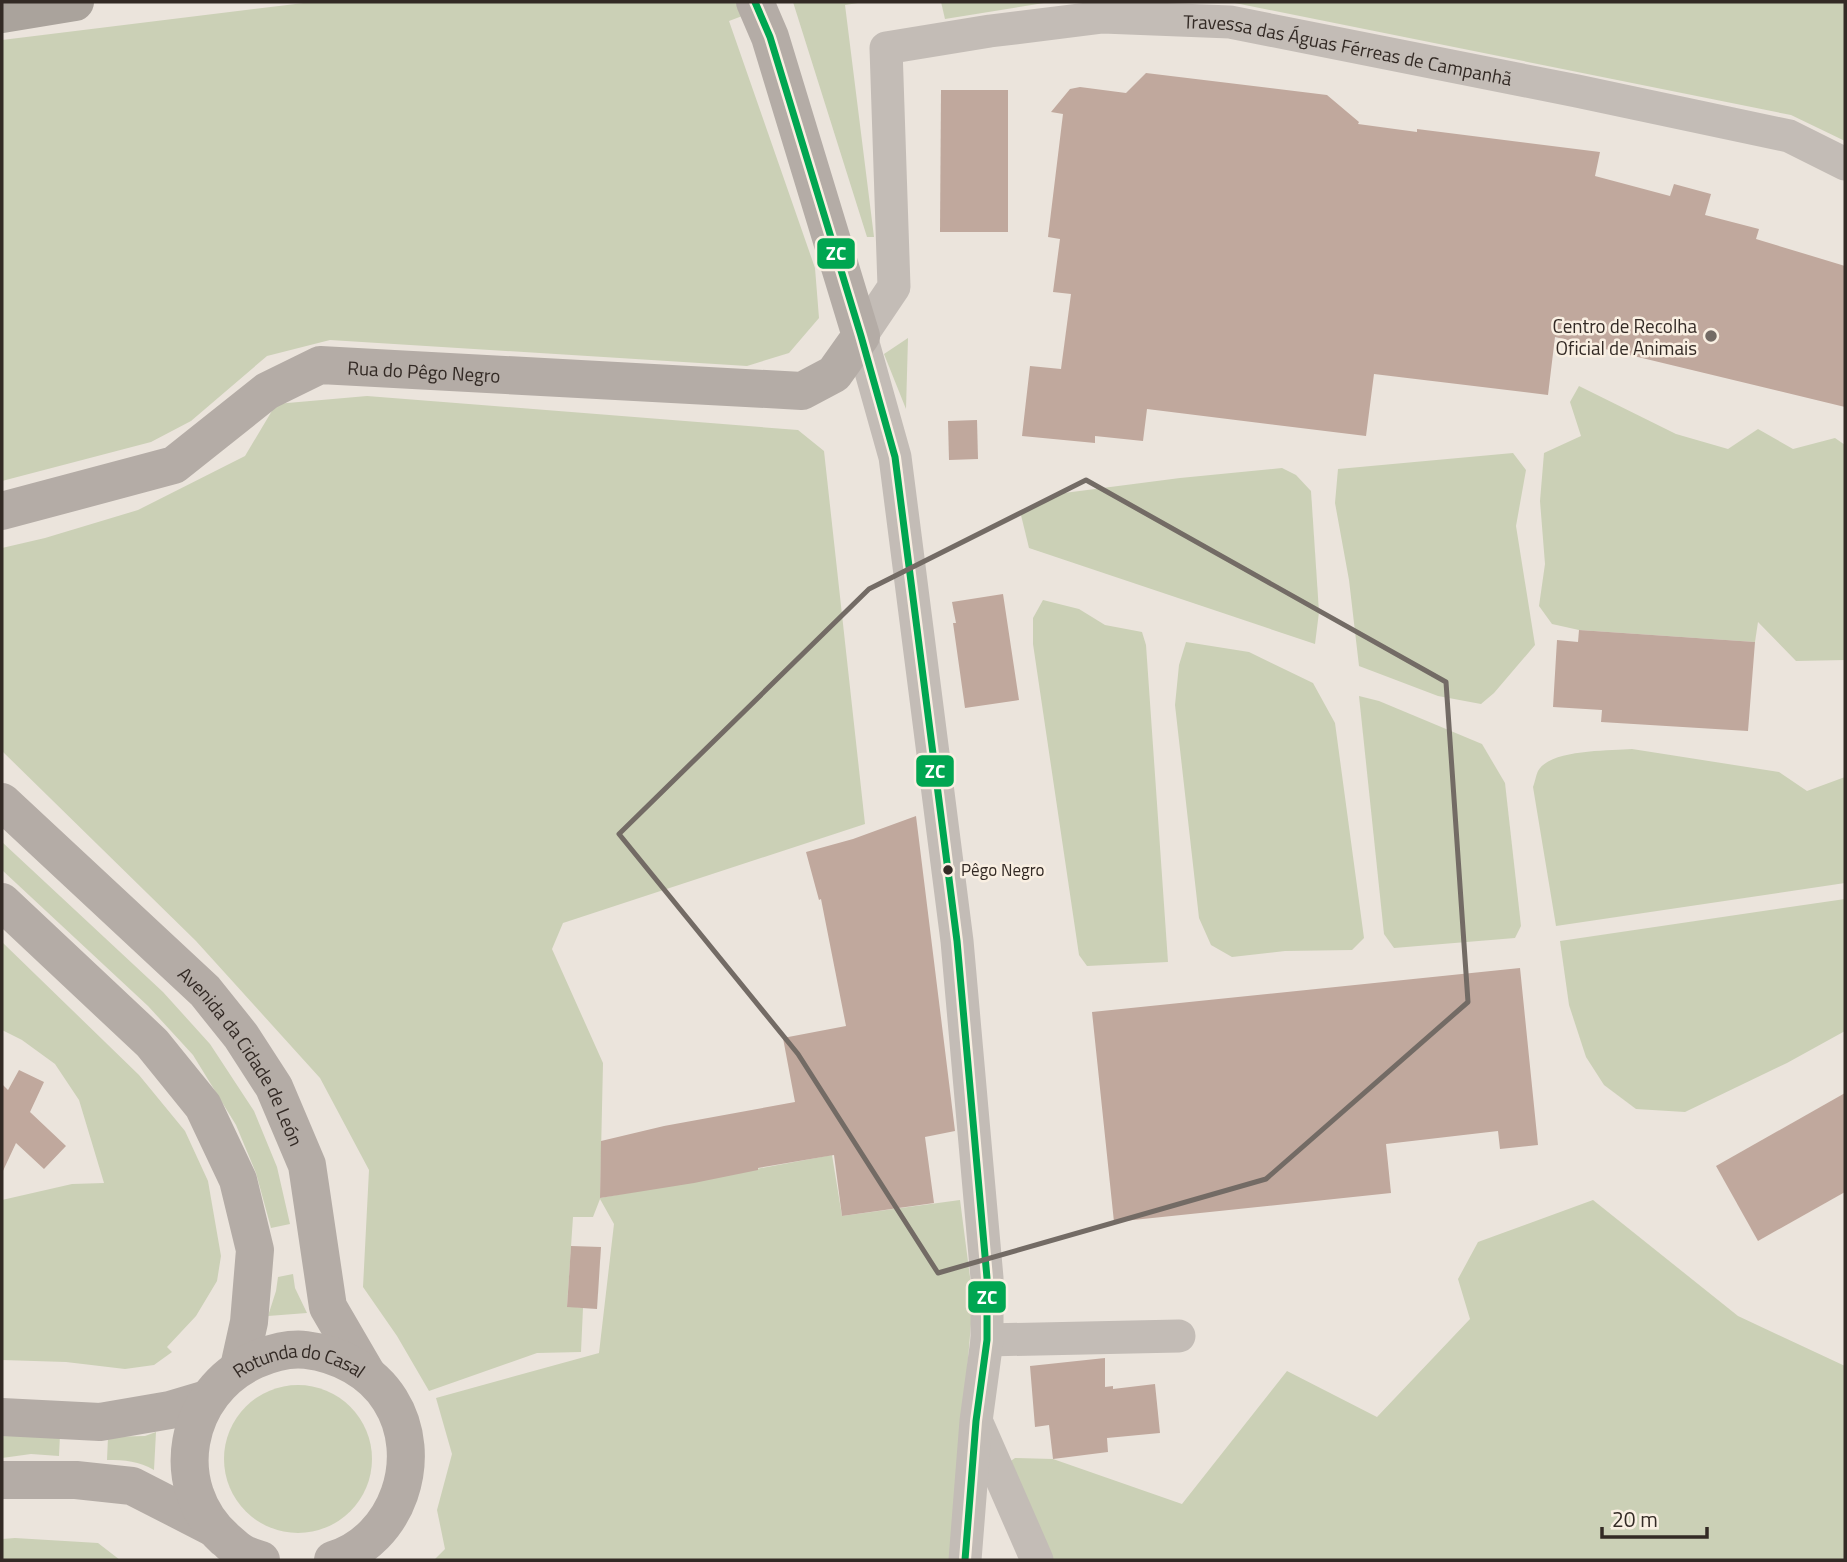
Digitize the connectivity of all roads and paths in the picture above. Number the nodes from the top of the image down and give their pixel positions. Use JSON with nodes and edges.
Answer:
{"nodes":[{"id":1,"x":75,"y":2,"type":"edge"},
{"id":2,"x":755,"y":2,"type":"edge"},
{"id":3,"x":2,"y":14,"type":"edge"},
{"id":4,"x":1845,"y":164,"type":"edge"},
{"id":5,"x":862,"y":336,"type":"junction"},
{"id":6,"x":2,"y":511,"type":"edge"},
{"id":7,"x":2,"y":802,"type":"edge"},
{"id":8,"x":2,"y":902,"type":"edge"},
{"id":9,"x":1179,"y":1336,"type":"dead end"},
{"id":10,"x":987,"y":1340,"type":"junction"},
{"id":11,"x":239,"y":1367,"type":"junction"},
{"id":12,"x":367,"y":1374,"type":"junction"},
{"id":13,"x":206,"y":1399,"type":"junction"},
{"id":14,"x":2,"y":1417,"type":"edge"},
{"id":15,"x":976,"y":1421,"type":"junction"},
{"id":16,"x":2,"y":1480,"type":"edge"},
{"id":17,"x":212,"y":1527,"type":"junction"},
{"id":18,"x":261,"y":1560,"type":"edge"},
{"id":19,"x":333,"y":1560,"type":"edge"},
{"id":20,"x":965,"y":1560,"type":"edge"},
{"id":21,"x":1037,"y":1560,"type":"edge"}],
"edges":[{"from":1,"to":3,"type":"highway"},
{"from":2,"to":5,"type":"main road"},
{"from":4,"to":5,"type":"street","name":"Travessa das Águas Férreas de Campanhã"},
{"from":5,"to":6,"type":"main road","name":"Rua do Pêgo Negro"},
{"from":5,"to":10,"type":"street"},
{"from":7,"to":12,"type":"main road","name":"Avenida da Cidade de León"},
{"from":8,"to":11,"type":"main road"},
{"from":9,"to":10,"type":"street"},
{"from":10,"to":15,"type":"street"},
{"from":11,"to":12,"type":"main road","name":"Rotunda do Casal"},
{"from":11,"to":13,"type":"main road","name":"Rotunda do Casal"},
{"from":12,"to":19,"type":"main road","name":"Rotunda do Casal"},
{"from":13,"to":14,"type":"main road"},
{"from":13,"to":17,"type":"main road","name":"Rotunda do Casal"},
{"from":15,"to":20,"type":"street"},
{"from":15,"to":21,"type":"street"},
{"from":16,"to":17,"type":"main road"},
{"from":17,"to":18,"type":"main road","name":"Rotunda do Casal"}]}
